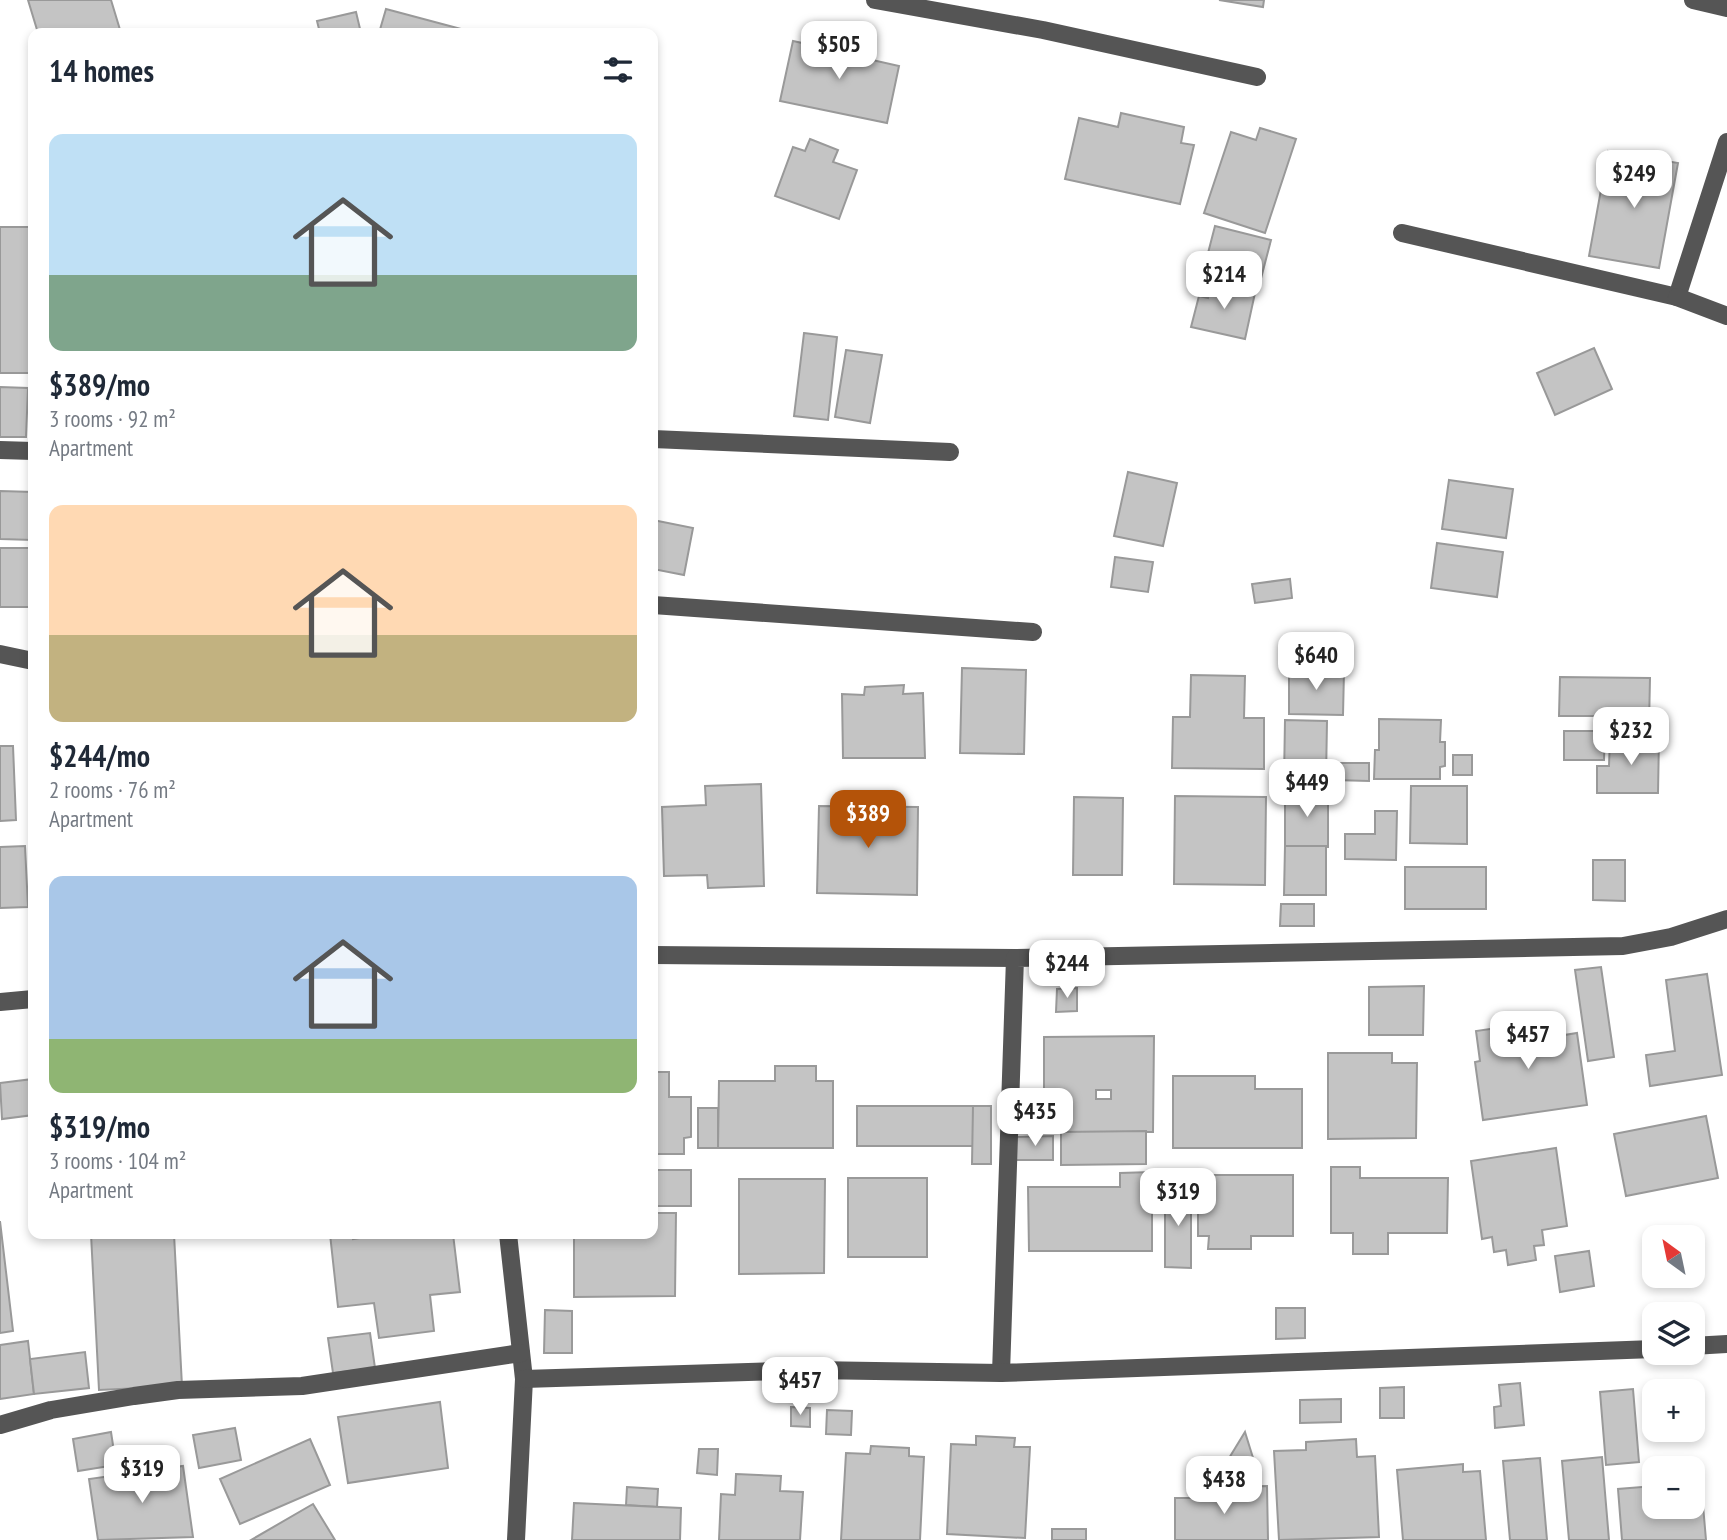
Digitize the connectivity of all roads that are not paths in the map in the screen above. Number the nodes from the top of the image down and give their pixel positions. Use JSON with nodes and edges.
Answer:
{"nodes":[{"id":1,"x":875,"y":0,"type":"edge"},
{"id":2,"x":1693,"y":0,"type":"edge"},
{"id":3,"x":1727,"y":8,"type":"edge"},
{"id":4,"x":1257,"y":77,"type":"dead end"},
{"id":5,"x":1727,"y":142,"type":"edge"},
{"id":6,"x":1402,"y":233,"type":"dead end"},
{"id":7,"x":1677,"y":297,"type":"junction"},
{"id":8,"x":1727,"y":316,"type":"edge"},
{"id":9,"x":658,"y":439,"type":"edge"},
{"id":10,"x":0,"y":450,"type":"edge"},
{"id":11,"x":28,"y":451,"type":"edge"},
{"id":12,"x":950,"y":452,"type":"dead end"},
{"id":13,"x":658,"y":606,"type":"edge"},
{"id":14,"x":1033,"y":632,"type":"dead end"},
{"id":15,"x":0,"y":654,"type":"edge"},
{"id":16,"x":28,"y":660,"type":"edge"},
{"id":17,"x":1727,"y":919,"type":"edge"},
{"id":18,"x":658,"y":955,"type":"edge"},
{"id":19,"x":1014,"y":958,"type":"junction"},
{"id":20,"x":28,"y":999,"type":"edge"},
{"id":21,"x":0,"y":1002,"type":"edge"},
{"id":22,"x":510,"y":1239,"type":"edge"},
{"id":23,"x":1727,"y":1344,"type":"edge"},
{"id":24,"x":1705,"y":1345,"type":"edge"},
{"id":25,"x":1642,"y":1349,"type":"edge"},
{"id":26,"x":521,"y":1353,"type":"junction"},
{"id":27,"x":1001,"y":1373,"type":"junction"},
{"id":28,"x":524,"y":1379,"type":"junction"},
{"id":29,"x":0,"y":1425,"type":"edge"},
{"id":30,"x":516,"y":1540,"type":"edge"}],
"edges":[{"from":1,"to":4,"type":"street"},
{"from":2,"to":3,"type":"street"},
{"from":5,"to":7,"type":"street"},
{"from":6,"to":7,"type":"street"},
{"from":7,"to":8,"type":"street"},
{"from":9,"to":12,"type":"street"},
{"from":10,"to":11,"type":"street"},
{"from":13,"to":14,"type":"street"},
{"from":15,"to":16,"type":"street"},
{"from":17,"to":19,"type":"street"},
{"from":18,"to":19,"type":"street"},
{"from":19,"to":27,"type":"street"},
{"from":20,"to":21,"type":"street"},
{"from":22,"to":26,"type":"street"},
{"from":23,"to":24,"type":"street"},
{"from":25,"to":27,"type":"street"},
{"from":26,"to":28,"type":"street"},
{"from":26,"to":29,"type":"street"},
{"from":27,"to":28,"type":"street"},
{"from":28,"to":30,"type":"street"}]}
